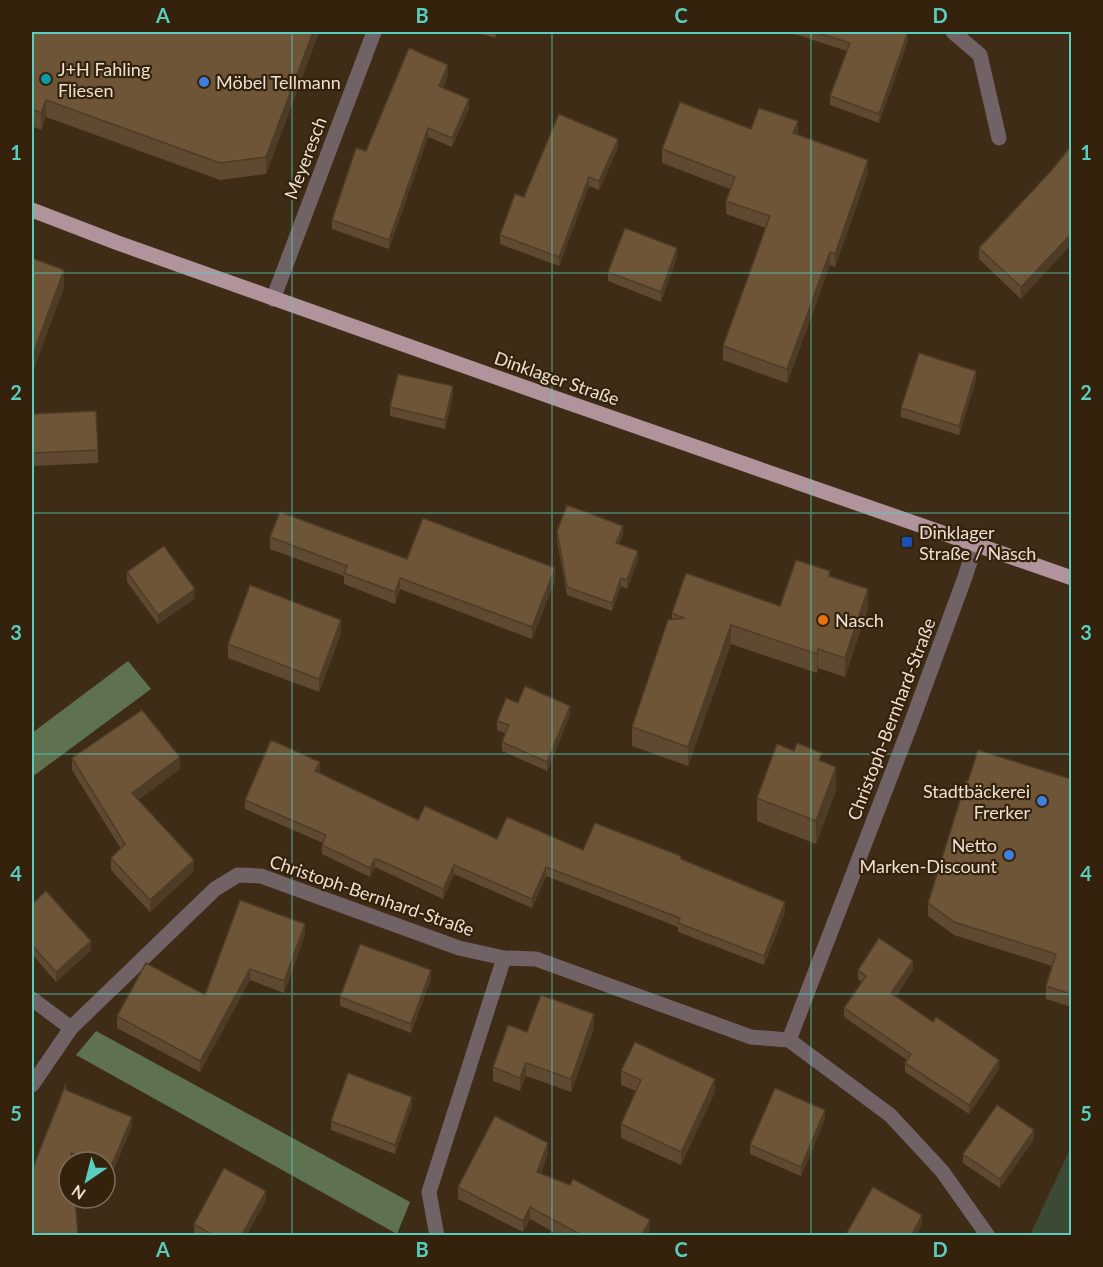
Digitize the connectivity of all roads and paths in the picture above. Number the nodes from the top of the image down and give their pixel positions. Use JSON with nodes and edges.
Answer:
{"nodes":[{"id":1,"x":374,"y":32,"type":"edge"},
{"id":2,"x":953,"y":32,"type":"edge"},
{"id":3,"x":999,"y":138,"type":"dead end"},
{"id":4,"x":32,"y":210,"type":"edge"},
{"id":5,"x":273,"y":299,"type":"junction"},
{"id":6,"x":975,"y":546,"type":"junction"},
{"id":7,"x":1071,"y":578,"type":"edge"},
{"id":8,"x":504,"y":958,"type":"junction"},
{"id":9,"x":32,"y":999,"type":"edge"},
{"id":10,"x":71,"y":1028,"type":"junction"},
{"id":11,"x":789,"y":1040,"type":"junction"},
{"id":12,"x":32,"y":1085,"type":"edge"},
{"id":13,"x":437,"y":1236,"type":"edge"},
{"id":14,"x":988,"y":1236,"type":"edge"}],
"edges":[{"from":1,"to":5,"type":"street","name":"Meyeresch"},
{"from":2,"to":3,"type":"street"},
{"from":4,"to":5,"type":"main road","name":"Dinklager Straße"},
{"from":5,"to":6,"type":"main road","name":"Dinklager Straße"},
{"from":6,"to":7,"type":"main road","name":"Dinklager Straße"},
{"from":6,"to":11,"type":"street","name":"Christoph-Bernhard-Straße"},
{"from":8,"to":10,"type":"street","name":"Christoph-Bernhard-Straße"},
{"from":8,"to":11,"type":"street","name":"Christoph-Bernhard-Straße"},
{"from":8,"to":13,"type":"street"},
{"from":9,"to":10,"type":"street"},
{"from":10,"to":12,"type":"street","name":"Christoph-Bernhard-Straße"},
{"from":11,"to":14,"type":"street"}]}
